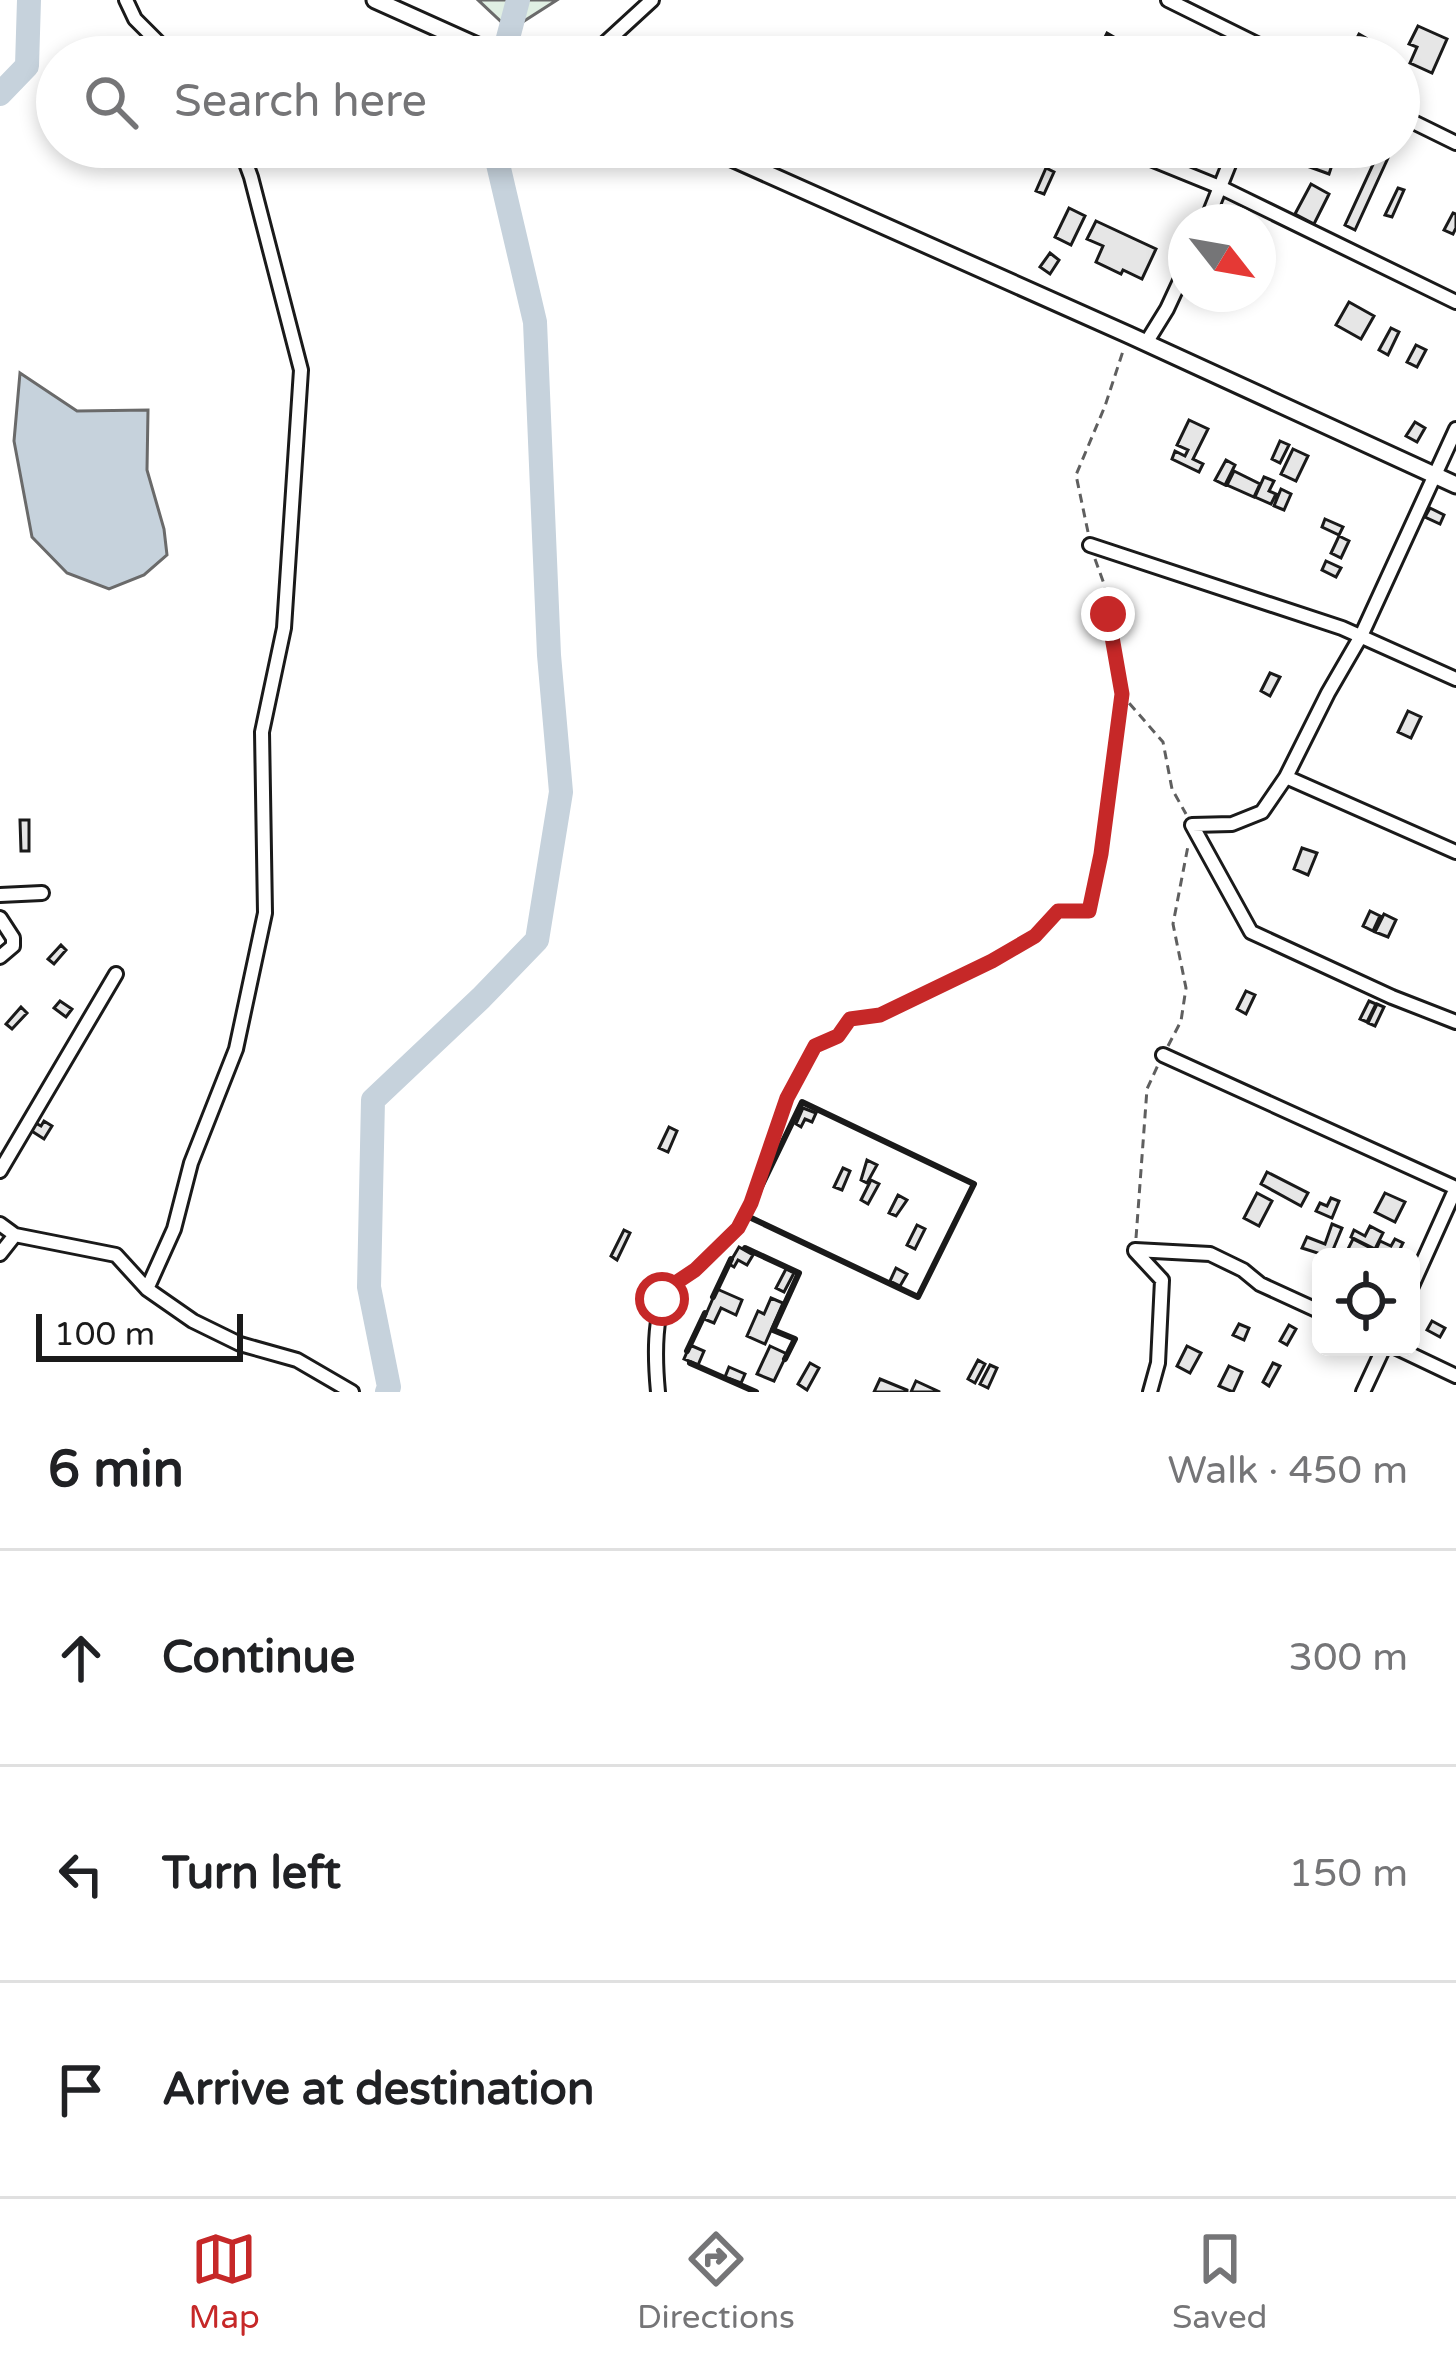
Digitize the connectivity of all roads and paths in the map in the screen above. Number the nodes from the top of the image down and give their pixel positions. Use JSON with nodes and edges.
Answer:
{"nodes":[{"id":1,"x":126,"y":0,"type":"edge"},
{"id":2,"x":374,"y":0,"type":"edge"},
{"id":3,"x":652,"y":0,"type":"edge"},
{"id":4,"x":1168,"y":0,"type":"edge"},
{"id":5,"x":152,"y":36,"type":"edge"},
{"id":6,"x":455,"y":36,"type":"edge"},
{"id":7,"x":613,"y":36,"type":"edge"},
{"id":8,"x":1237,"y":36,"type":"edge"},
{"id":9,"x":1420,"y":125,"type":"edge"},
{"id":10,"x":1456,"y":143,"type":"edge"},
{"id":11,"x":248,"y":168,"type":"edge"},
{"id":12,"x":754,"y":168,"type":"edge"},
{"id":13,"x":1172,"y":168,"type":"edge"},
{"id":14,"x":1229,"y":168,"type":"edge"},
{"id":15,"x":1222,"y":188,"type":"junction"},
{"id":16,"x":1215,"y":204,"type":"edge"},
{"id":17,"x":1456,"y":302,"type":"edge"},
{"id":18,"x":1168,"y":307,"type":"edge"},
{"id":19,"x":1129,"y":335,"type":"junction"},
{"id":20,"x":1147,"y":343,"type":"junction"},
{"id":21,"x":1456,"y":429,"type":"edge"},
{"id":22,"x":1435,"y":475,"type":"junction"},
{"id":23,"x":1456,"y":485,"type":"edge"},
{"id":24,"x":1090,"y":545,"type":"junction"},
{"id":25,"x":1361,"y":636,"type":"junction"},
{"id":26,"x":1456,"y":679,"type":"edge"},
{"id":27,"x":1122,"y":694,"type":"junction"},
{"id":28,"x":1286,"y":777,"type":"junction"},
{"id":29,"x":1192,"y":825,"type":"junction"},
{"id":30,"x":1456,"y":852,"type":"edge"},
{"id":31,"x":42,"y":893,"type":"dead end"},
{"id":32,"x":0,"y":896,"type":"edge"},
{"id":33,"x":0,"y":918,"type":"edge"},
{"id":34,"x":0,"y":957,"type":"edge"},
{"id":35,"x":116,"y":974,"type":"dead end"},
{"id":36,"x":1456,"y":1022,"type":"edge"},
{"id":37,"x":1163,"y":1055,"type":"junction"},
{"id":38,"x":0,"y":1171,"type":"edge"},
{"id":39,"x":0,"y":1224,"type":"edge"},
{"id":40,"x":15,"y":1235,"type":"junction"},
{"id":41,"x":1135,"y":1250,"type":"junction"},
{"id":42,"x":0,"y":1254,"type":"edge"},
{"id":43,"x":1420,"y":1268,"type":"edge"},
{"id":44,"x":668,"y":1288,"type":"joint"},
{"id":45,"x":147,"y":1289,"type":"junction"},
{"id":46,"x":1312,"y":1308,"type":"edge"},
{"id":47,"x":1380,"y":1356,"type":"edge"},
{"id":48,"x":1414,"y":1356,"type":"edge"},
{"id":49,"x":1456,"y":1376,"type":"edge"},
{"id":50,"x":350,"y":1391,"type":"edge"},
{"id":51,"x":658,"y":1392,"type":"edge"},
{"id":52,"x":1150,"y":1392,"type":"edge"},
{"id":53,"x":1364,"y":1392,"type":"edge"}],
"edges":[{"from":1,"to":5,"type":"street"},
{"from":2,"to":6,"type":"street"},
{"from":3,"to":7,"type":"street"},
{"from":4,"to":8,"type":"street"},
{"from":9,"to":10,"type":"street"},
{"from":11,"to":45,"type":"street"},
{"from":12,"to":19,"type":"street"},
{"from":13,"to":15,"type":"street"},
{"from":14,"to":15,"type":"street"},
{"from":15,"to":16,"type":"street"},
{"from":15,"to":17,"type":"street"},
{"from":18,"to":20,"type":"street"},
{"from":19,"to":20,"type":"street"},
{"from":19,"to":24,"type":"path"},
{"from":20,"to":22,"type":"street"},
{"from":21,"to":22,"type":"street"},
{"from":22,"to":23,"type":"street"},
{"from":22,"to":25,"type":"street"},
{"from":24,"to":25,"type":"street"},
{"from":24,"to":27,"type":"path"},
{"from":25,"to":26,"type":"street"},
{"from":25,"to":28,"type":"street"},
{"from":27,"to":29,"type":"path"},
{"from":27,"to":44,"type":"path"},
{"from":28,"to":29,"type":"street"},
{"from":28,"to":30,"type":"street"},
{"from":29,"to":36,"type":"street"},
{"from":29,"to":37,"type":"path"},
{"from":31,"to":32,"type":"street"},
{"from":33,"to":34,"type":"street"},
{"from":35,"to":38,"type":"street"},
{"from":37,"to":41,"type":"path"},
{"from":37,"to":43,"type":"street"},
{"from":39,"to":40,"type":"street"},
{"from":40,"to":42,"type":"street"},
{"from":40,"to":45,"type":"street"},
{"from":41,"to":46,"type":"street"},
{"from":41,"to":52,"type":"street"},
{"from":44,"to":51,"type":"street"},
{"from":45,"to":50,"type":"street"},
{"from":47,"to":53,"type":"street"},
{"from":48,"to":49,"type":"street"}]}
